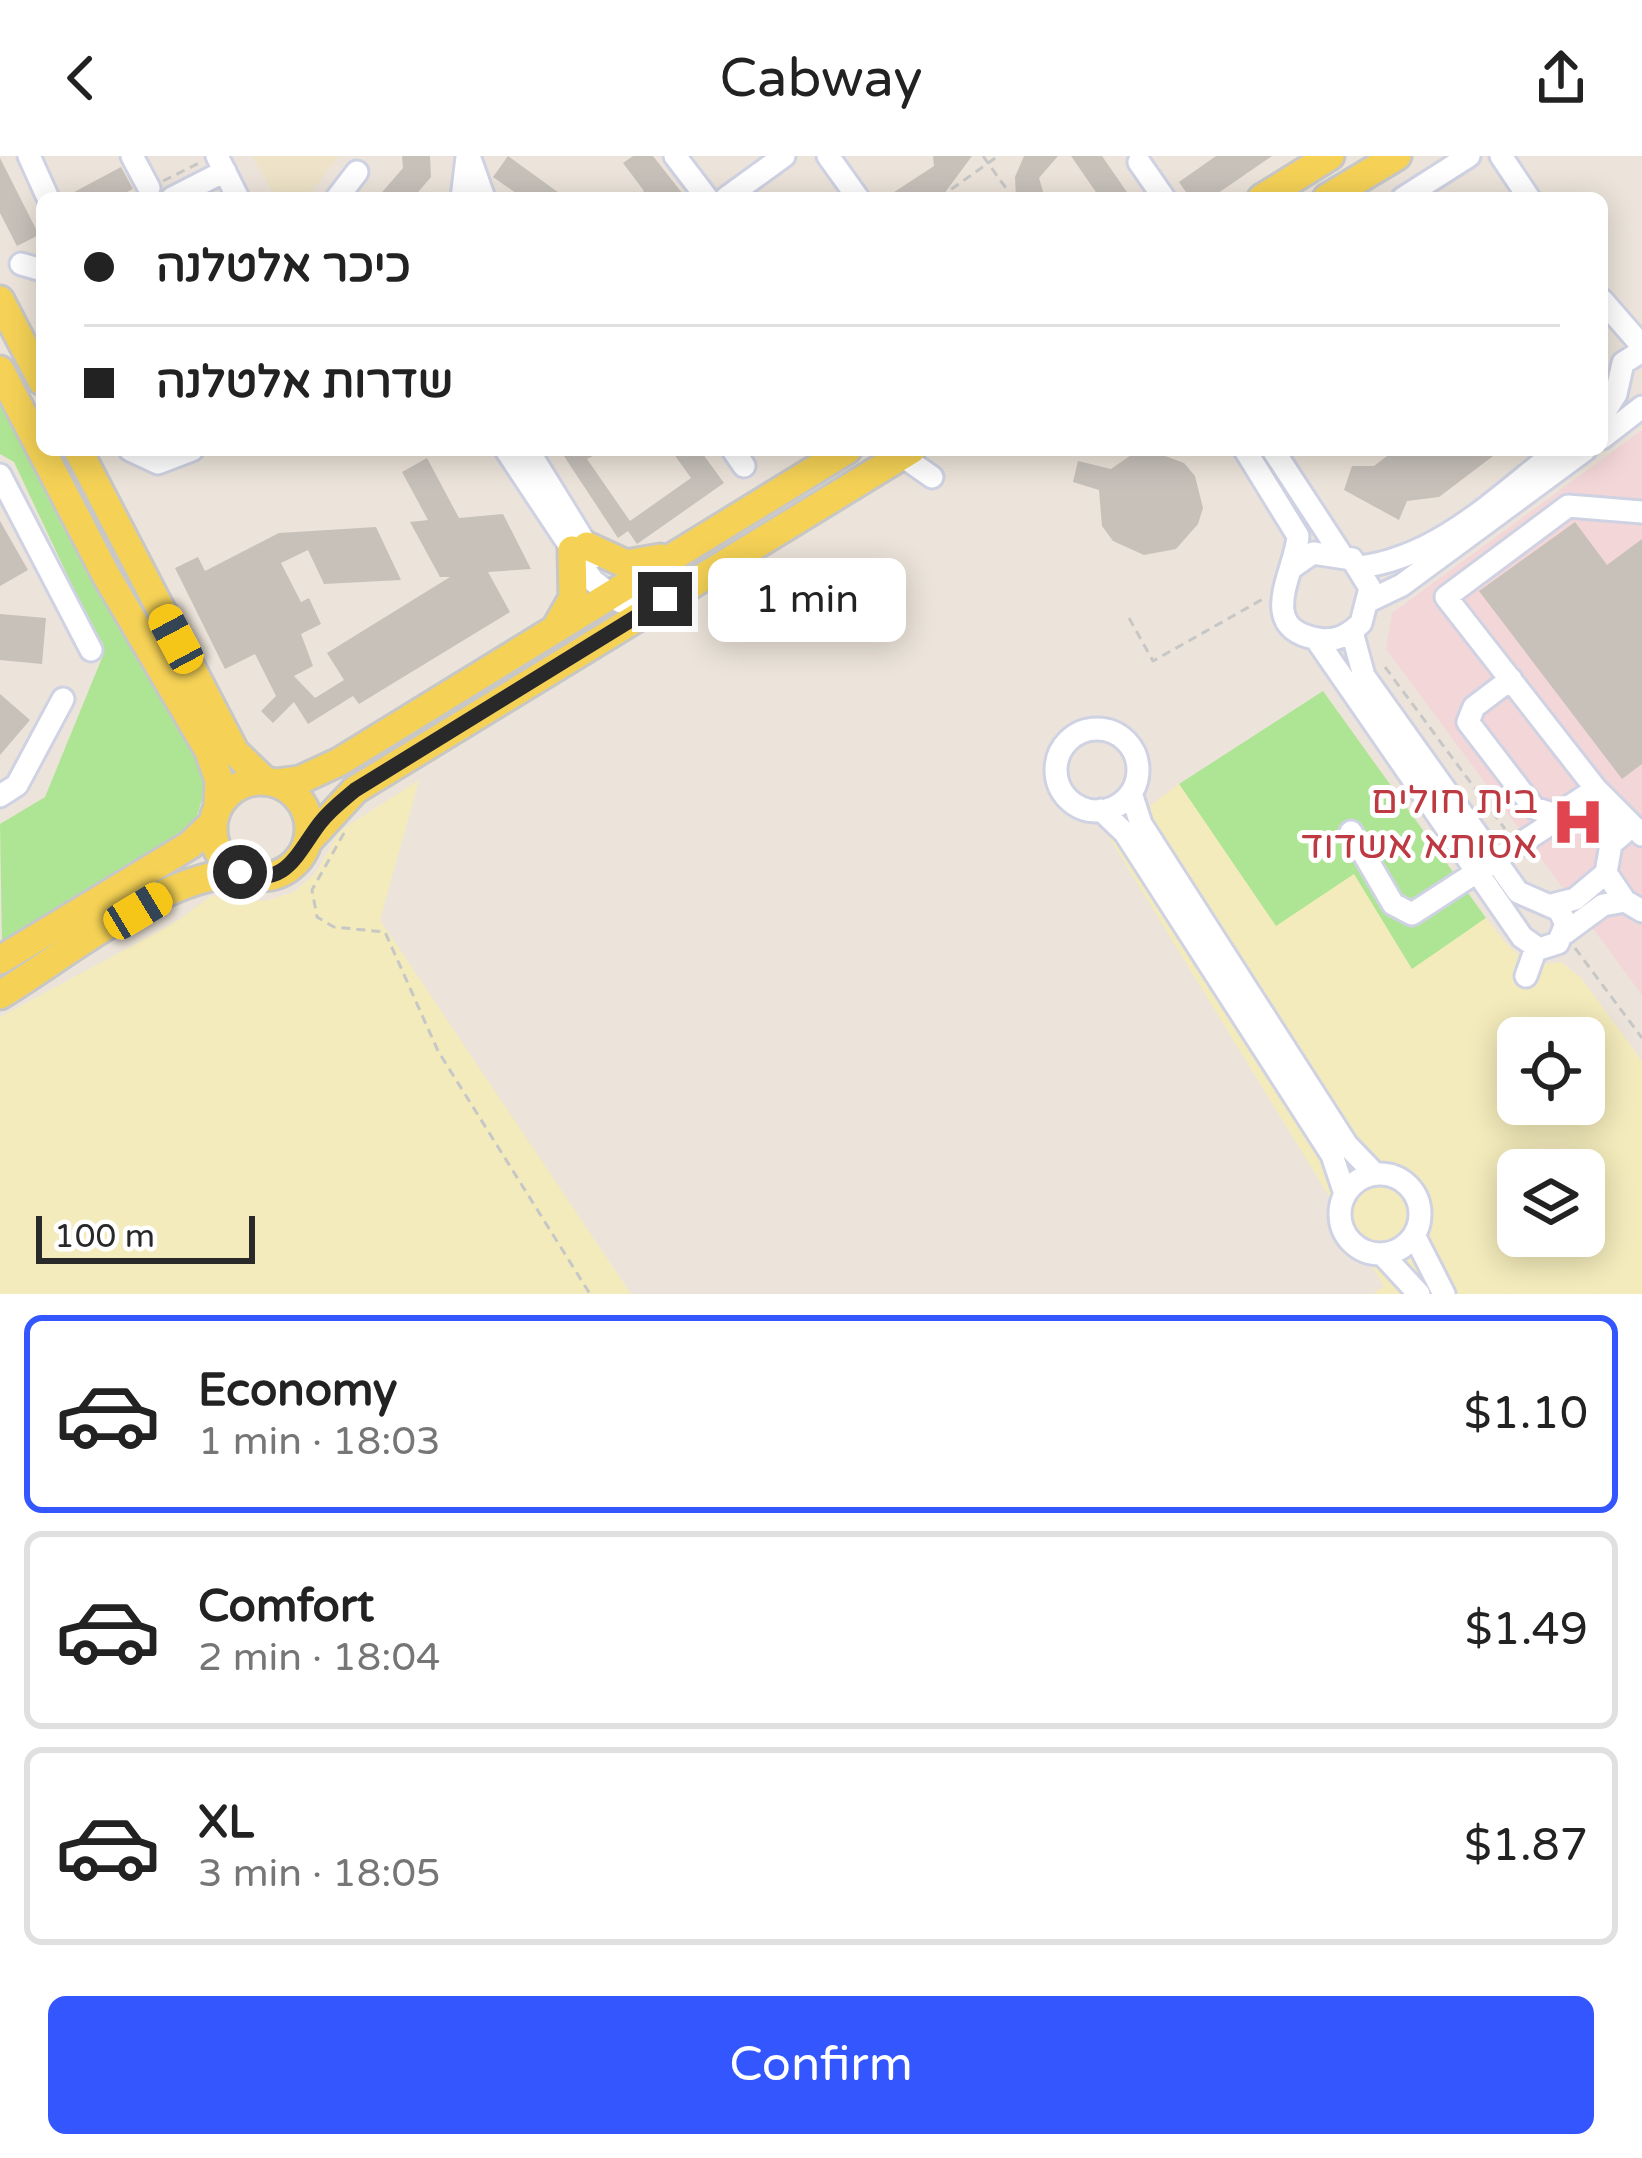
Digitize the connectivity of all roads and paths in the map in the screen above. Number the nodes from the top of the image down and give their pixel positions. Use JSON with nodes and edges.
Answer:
{"nodes":[{"id":1,"x":28,"y":156,"type":"edge"},
{"id":2,"x":132,"y":156,"type":"edge"},
{"id":3,"x":468,"y":156,"type":"edge"},
{"id":4,"x":675,"y":156,"type":"edge"},
{"id":5,"x":784,"y":156,"type":"edge"},
{"id":6,"x":828,"y":156,"type":"edge"},
{"id":7,"x":982,"y":156,"type":"edge"},
{"id":8,"x":998,"y":156,"type":"edge"},
{"id":9,"x":1330,"y":156,"type":"edge"},
{"id":10,"x":1396,"y":156,"type":"edge"},
{"id":11,"x":1469,"y":156,"type":"edge"},
{"id":12,"x":1501,"y":156,"type":"edge"},
{"id":13,"x":1140,"y":158,"type":"edge"},
{"id":14,"x":218,"y":161,"type":"edge"},
{"id":15,"x":988,"y":163,"type":"junction"},
{"id":16,"x":357,"y":172,"type":"dead end"},
{"id":17,"x":149,"y":188,"type":"joint"},
{"id":18,"x":45,"y":192,"type":"edge"},
{"id":19,"x":179,"y":192,"type":"edge"},
{"id":20,"x":235,"y":192,"type":"edge"},
{"id":21,"x":342,"y":192,"type":"edge"},
{"id":22,"x":463,"y":192,"type":"edge"},
{"id":23,"x":482,"y":192,"type":"edge"},
{"id":24,"x":702,"y":192,"type":"edge"},
{"id":25,"x":734,"y":192,"type":"edge"},
{"id":26,"x":853,"y":192,"type":"edge"},
{"id":27,"x":947,"y":192,"type":"edge"},
{"id":28,"x":1009,"y":192,"type":"edge"},
{"id":29,"x":1160,"y":192,"type":"edge"},
{"id":30,"x":1272,"y":192,"type":"edge"},
{"id":31,"x":1342,"y":192,"type":"edge"},
{"id":32,"x":1412,"y":192,"type":"edge"},
{"id":33,"x":1524,"y":192,"type":"edge"},
{"id":34,"x":0,"y":301,"type":"edge"},
{"id":35,"x":1608,"y":307,"type":"edge"},
{"id":36,"x":1642,"y":349,"type":"edge"},
{"id":37,"x":0,"y":370,"type":"edge"},
{"id":38,"x":36,"y":370,"type":"edge"},
{"id":39,"x":1608,"y":407,"type":"edge"},
{"id":40,"x":1640,"y":413,"type":"edge"},
{"id":41,"x":1608,"y":434,"type":"edge"},
{"id":42,"x":36,"y":440,"type":"edge"},
{"id":43,"x":44,"y":456,"type":"edge"},
{"id":44,"x":81,"y":456,"type":"edge"},
{"id":45,"x":143,"y":456,"type":"edge"},
{"id":46,"x":176,"y":456,"type":"edge"},
{"id":47,"x":510,"y":456,"type":"edge"},
{"id":48,"x":531,"y":456,"type":"edge"},
{"id":49,"x":837,"y":456,"type":"edge"},
{"id":50,"x":907,"y":456,"type":"edge"},
{"id":51,"x":1249,"y":456,"type":"edge"},
{"id":52,"x":1278,"y":456,"type":"edge"},
{"id":53,"x":1550,"y":456,"type":"edge"},
{"id":54,"x":1577,"y":456,"type":"edge"},
{"id":55,"x":0,"y":476,"type":"edge"},
{"id":56,"x":1642,"y":512,"type":"edge"},
{"id":57,"x":579,"y":548,"type":"junction"},
{"id":58,"x":676,"y":553,"type":"junction"},
{"id":59,"x":1351,"y":560,"type":"junction"},
{"id":60,"x":1290,"y":569,"type":"junction"},
{"id":61,"x":1281,"y":591,"type":"junction"},
{"id":62,"x":609,"y":596,"type":"junction"},
{"id":63,"x":665,"y":599,"type":"junction"},
{"id":64,"x":1371,"y":600,"type":"junction"},
{"id":65,"x":1129,"y":618,"type":"dead end"},
{"id":66,"x":554,"y":630,"type":"junction"},
{"id":67,"x":1352,"y":632,"type":"junction"},
{"id":68,"x":1316,"y":639,"type":"junction"},
{"id":69,"x":91,"y":650,"type":"dead end"},
{"id":70,"x":579,"y":651,"type":"junction"},
{"id":71,"x":1385,"y":667,"type":"dead end"},
{"id":72,"x":1511,"y":679,"type":"junction"},
{"id":73,"x":63,"y":699,"type":"dead end"},
{"id":74,"x":270,"y":782,"type":"junction"},
{"id":75,"x":1596,"y":788,"type":"junction"},
{"id":76,"x":1131,"y":793,"type":"junction"},
{"id":77,"x":0,"y":796,"type":"edge"},
{"id":78,"x":1101,"y":810,"type":"junction"},
{"id":79,"x":329,"y":812,"type":"junction"},
{"id":80,"x":215,"y":814,"type":"junction"},
{"id":81,"x":1556,"y":815,"type":"junction"},
{"id":82,"x":1351,"y":832,"type":"dead end"},
{"id":83,"x":1642,"y":836,"type":"edge"},
{"id":84,"x":1616,"y":838,"type":"junction"},
{"id":85,"x":308,"y":842,"type":"junction"},
{"id":86,"x":1518,"y":846,"type":"junction"},
{"id":87,"x":1487,"y":865,"type":"junction"},
{"id":88,"x":240,"y":872,"type":"junction"},
{"id":89,"x":1606,"y":872,"type":"junction"},
{"id":90,"x":1552,"y":905,"type":"junction"},
{"id":91,"x":1633,"y":906,"type":"edge"},
{"id":92,"x":1564,"y":935,"type":"junction"},
{"id":93,"x":1537,"y":948,"type":"junction"},
{"id":94,"x":0,"y":960,"type":"edge"},
{"id":95,"x":1526,"y":976,"type":"dead end"},
{"id":96,"x":0,"y":995,"type":"edge"},
{"id":97,"x":1642,"y":1038,"type":"edge"},
{"id":98,"x":1375,"y":1174,"type":"junction"},
{"id":99,"x":1345,"y":1194,"type":"junction"},
{"id":100,"x":1414,"y":1235,"type":"junction"},
{"id":101,"x":1382,"y":1254,"type":"junction"},
{"id":102,"x":590,"y":1294,"type":"edge"},
{"id":103,"x":1419,"y":1294,"type":"edge"},
{"id":104,"x":1444,"y":1294,"type":"edge"}],
"edges":[{"from":1,"to":18,"type":"street"},
{"from":2,"to":17,"type":"street"},
{"from":3,"to":22,"type":"street"},
{"from":3,"to":23,"type":"street"},
{"from":4,"to":24,"type":"street"},
{"from":5,"to":25,"type":"street"},
{"from":6,"to":26,"type":"street"},
{"from":7,"to":15,"type":"path"},
{"from":8,"to":15,"type":"path"},
{"from":9,"to":30,"type":"main road"},
{"from":10,"to":31,"type":"main road"},
{"from":11,"to":32,"type":"street"},
{"from":12,"to":33,"type":"street"},
{"from":13,"to":29,"type":"street"},
{"from":14,"to":17,"type":"path"},
{"from":14,"to":19,"type":"street"},
{"from":14,"to":20,"type":"street"},
{"from":15,"to":27,"type":"path"},
{"from":15,"to":28,"type":"path"},
{"from":16,"to":21,"type":"street"},
{"from":34,"to":38,"type":"main road"},
{"from":35,"to":36,"type":"street"},
{"from":36,"to":39,"type":"street"},
{"from":37,"to":42,"type":"main road"},
{"from":40,"to":41,"type":"street"},
{"from":43,"to":80,"type":"main road"},
{"from":44,"to":74,"type":"main road"},
{"from":45,"to":46,"type":"street"},
{"from":47,"to":57,"type":"street"},
{"from":48,"to":57,"type":"street"},
{"from":49,"to":58,"type":"main road"},
{"from":50,"to":63,"type":"main road"},
{"from":51,"to":60,"type":"street"},
{"from":52,"to":59,"type":"street"},
{"from":53,"to":59,"type":"street"},
{"from":54,"to":64,"type":"street"},
{"from":55,"to":69,"type":"street"},
{"from":56,"to":72,"type":"street"},
{"from":57,"to":58,"type":"main road"},
{"from":57,"to":62,"type":"street"},
{"from":57,"to":66,"type":"main road"},
{"from":58,"to":62,"type":"main road"},
{"from":59,"to":60,"type":"street"},
{"from":59,"to":64,"type":"street"},
{"from":60,"to":61,"type":"street"},
{"from":61,"to":65,"type":"path"},
{"from":61,"to":68,"type":"street"},
{"from":62,"to":63,"type":"street"},
{"from":62,"to":66,"type":"main road"},
{"from":62,"to":70,"type":"street"},
{"from":63,"to":70,"type":"main road"},
{"from":64,"to":67,"type":"street"},
{"from":66,"to":74,"type":"main road"},
{"from":67,"to":68,"type":"street"},
{"from":67,"to":87,"type":"street"},
{"from":68,"to":87,"type":"street"},
{"from":70,"to":79,"type":"main road"},
{"from":71,"to":86,"type":"path"},
{"from":72,"to":75,"type":"street"},
{"from":72,"to":81,"type":"street"},
{"from":73,"to":77,"type":"street"},
{"from":74,"to":80,"type":"main road"},
{"from":74,"to":85,"type":"main road"},
{"from":75,"to":81,"type":"street"},
{"from":75,"to":83,"type":"street"},
{"from":75,"to":84,"type":"street"},
{"from":76,"to":78,"type":"street"},
{"from":76,"to":78,"type":"street"},
{"from":76,"to":98,"type":"street"},
{"from":78,"to":99,"type":"street"},
{"from":79,"to":85,"type":"main road"},
{"from":79,"to":102,"type":"path"},
{"from":80,"to":88,"type":"main road"},
{"from":80,"to":94,"type":"main road"},
{"from":81,"to":86,"type":"street"},
{"from":82,"to":87,"type":"street"},
{"from":83,"to":84,"type":"street"},
{"from":84,"to":89,"type":"street"},
{"from":85,"to":88,"type":"main road"},
{"from":86,"to":87,"type":"street"},
{"from":87,"to":90,"type":"street"},
{"from":87,"to":93,"type":"street"},
{"from":88,"to":96,"type":"main road"},
{"from":89,"to":90,"type":"street"},
{"from":89,"to":91,"type":"street"},
{"from":90,"to":92,"type":"street"},
{"from":91,"to":92,"type":"street"},
{"from":92,"to":93,"type":"street"},
{"from":92,"to":97,"type":"path"},
{"from":93,"to":95,"type":"street"},
{"from":98,"to":99,"type":"street"},
{"from":98,"to":100,"type":"street"},
{"from":99,"to":101,"type":"street"},
{"from":100,"to":101,"type":"street"},
{"from":100,"to":104,"type":"street"},
{"from":101,"to":103,"type":"street"}]}
